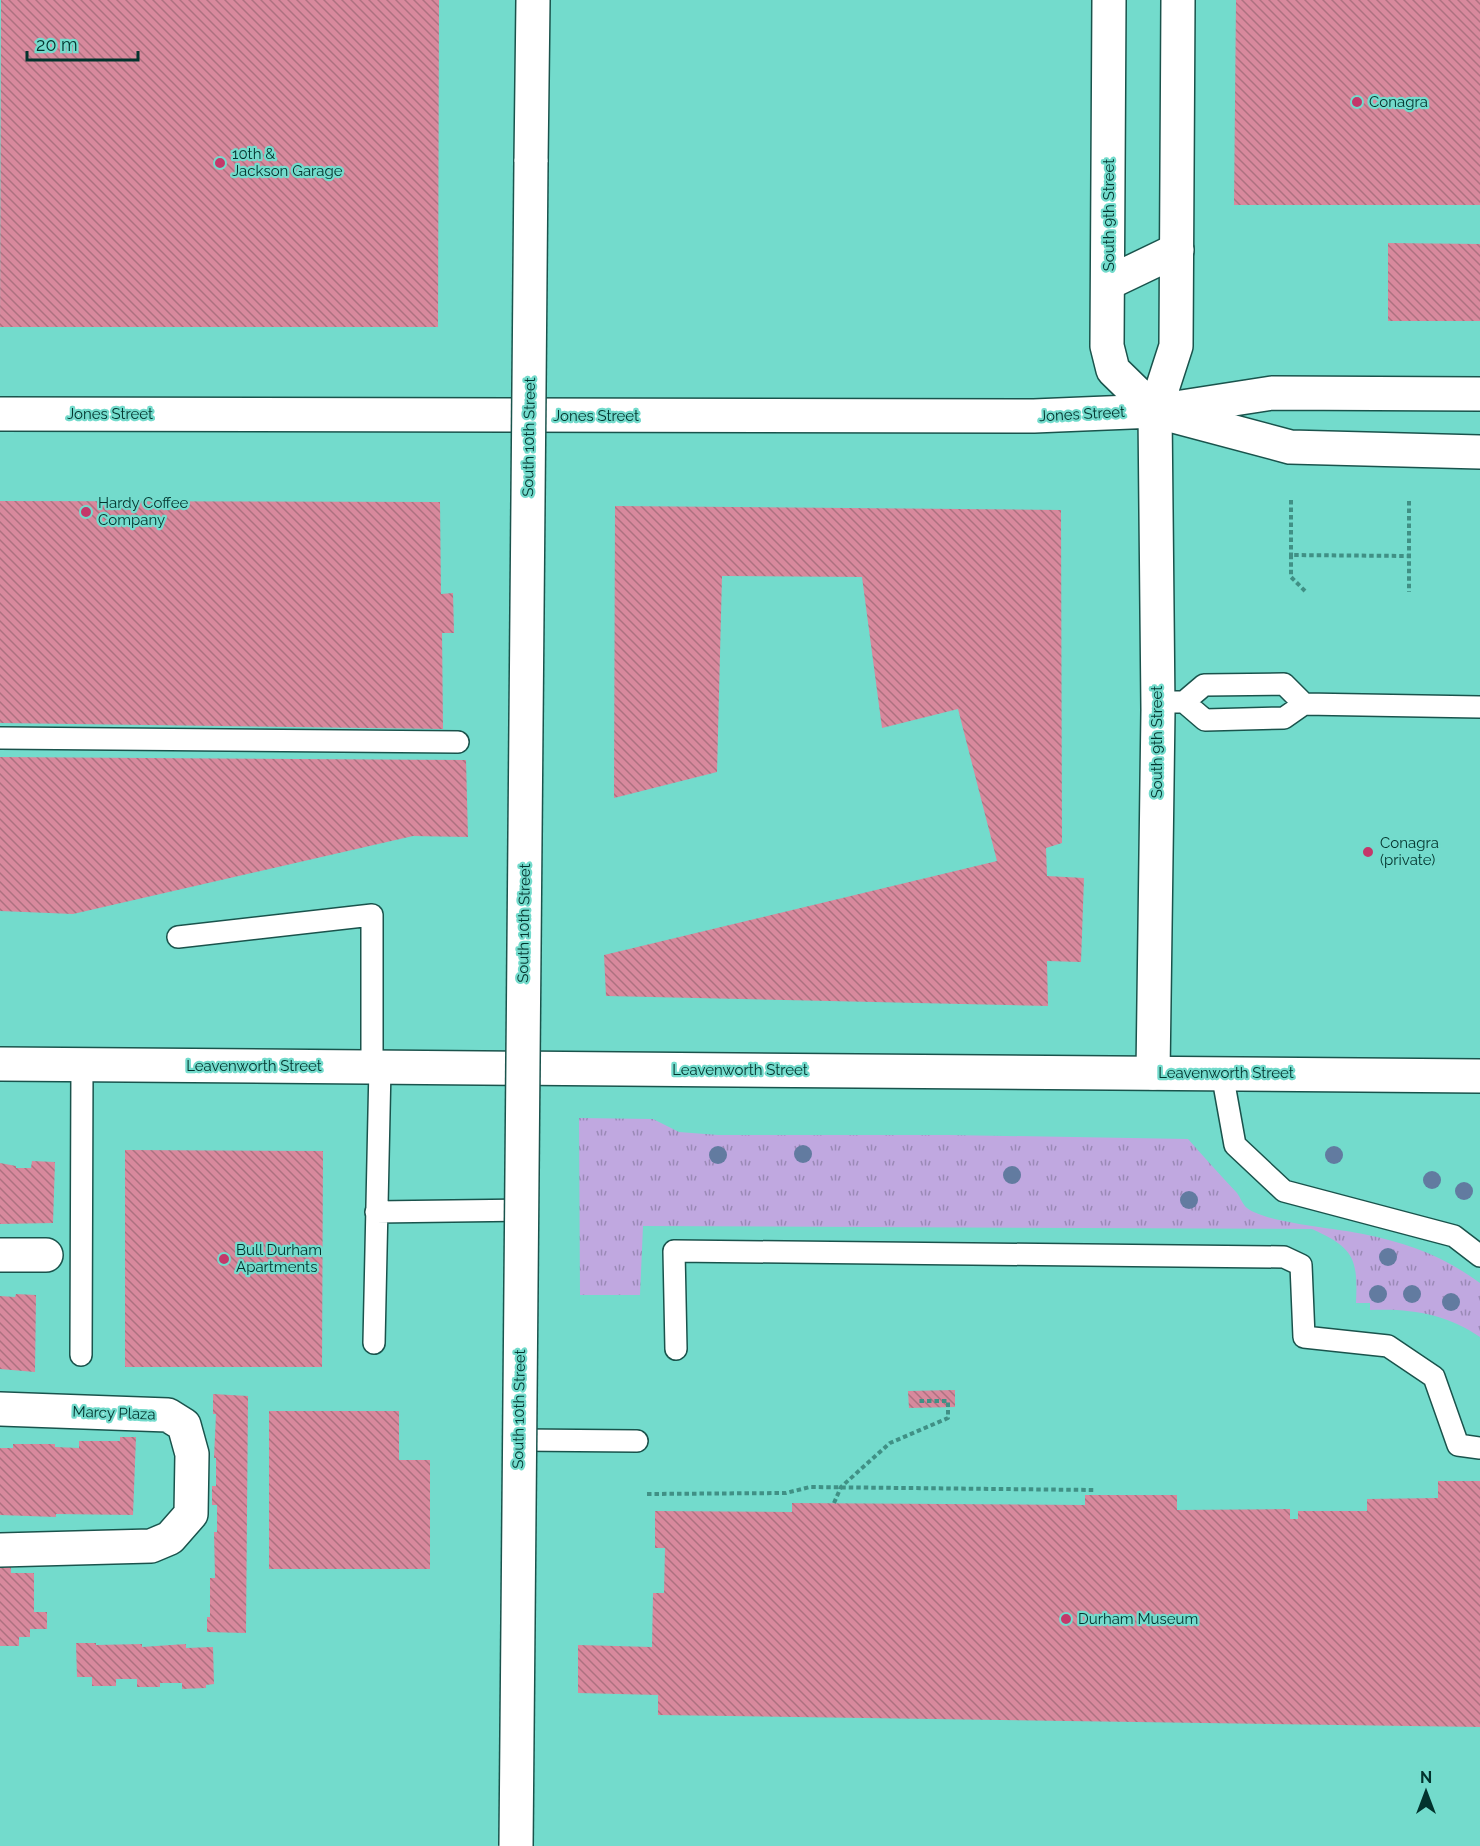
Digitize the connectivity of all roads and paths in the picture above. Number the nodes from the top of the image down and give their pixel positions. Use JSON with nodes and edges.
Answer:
{"nodes":[{"id":1,"x":533,"y":0,"type":"edge"},
{"id":2,"x":1109,"y":0,"type":"edge"},
{"id":3,"x":1178,"y":0,"type":"edge"},
{"id":4,"x":1177,"y":250,"type":"junction"},
{"id":5,"x":1108,"y":284,"type":"junction"},
{"id":6,"x":1480,"y":394,"type":"edge"},
{"id":7,"x":1155,"y":411,"type":"junction"},
{"id":8,"x":0,"y":414,"type":"edge"},
{"id":9,"x":1480,"y":452,"type":"edge"},
{"id":10,"x":1291,"y":500,"type":"dead end"},
{"id":11,"x":1409,"y":501,"type":"dead end"},
{"id":12,"x":1291,"y":555,"type":"junction"},
{"id":13,"x":1409,"y":556,"type":"junction"},
{"id":14,"x":1305,"y":591,"type":"dead end"},
{"id":15,"x":1409,"y":592,"type":"dead end"},
{"id":16,"x":1171,"y":702,"type":"junction"},
{"id":17,"x":1304,"y":704,"type":"junction"},
{"id":18,"x":1480,"y":707,"type":"edge"},
{"id":19,"x":0,"y":738,"type":"edge"},
{"id":20,"x":458,"y":742,"type":"dead end"},
{"id":21,"x":178,"y":937,"type":"dead end"},
{"id":22,"x":0,"y":1064,"type":"edge"},
{"id":23,"x":82,"y":1065,"type":"junction"},
{"id":24,"x":376,"y":1067,"type":"junction"},
{"id":25,"x":1154,"y":1073,"type":"junction"},
{"id":26,"x":1222,"y":1073,"type":"junction"},
{"id":27,"x":1480,"y":1076,"type":"edge"},
{"id":28,"x":521,"y":1210,"type":"junction"},
{"id":29,"x":376,"y":1212,"type":"junction"},
{"id":30,"x":0,"y":1255,"type":"edge"},
{"id":31,"x":46,"y":1255,"type":"dead end"},
{"id":32,"x":1480,"y":1256,"type":"edge"},
{"id":33,"x":374,"y":1343,"type":"dead end"},
{"id":34,"x":676,"y":1349,"type":"dead end"},
{"id":35,"x":81,"y":1355,"type":"dead end"},
{"id":36,"x":919,"y":1401,"type":"dead end"},
{"id":37,"x":0,"y":1409,"type":"edge"},
{"id":38,"x":519,"y":1440,"type":"junction"},
{"id":39,"x":637,"y":1441,"type":"dead end"},
{"id":40,"x":1480,"y":1448,"type":"edge"},
{"id":41,"x":841,"y":1487,"type":"junction"},
{"id":42,"x":1094,"y":1490,"type":"dead end"},
{"id":43,"x":647,"y":1494,"type":"dead end"},
{"id":44,"x":834,"y":1503,"type":"dead end"},
{"id":45,"x":0,"y":1550,"type":"edge"},
{"id":46,"x":516,"y":1846,"type":"edge"}],
"edges":[{"from":1,"to":28,"type":"street","name":"South 10th Street","bridge":true},
{"from":2,"to":5,"type":"street","name":"South 9th Street"},
{"from":3,"to":4,"type":"street","name":"South 9th Street"},
{"from":4,"to":5,"type":"street"},
{"from":4,"to":7,"type":"street","name":"South 9th Street"},
{"from":5,"to":7,"type":"street","name":"South 9th Street"},
{"from":6,"to":7,"type":"street","name":"Jones Street"},
{"from":7,"to":8,"type":"street","name":"Jones Street"},
{"from":7,"to":9,"type":"street","name":"Jones Street"},
{"from":7,"to":16,"type":"street","name":"South 9th Street"},
{"from":10,"to":12,"type":"path"},
{"from":11,"to":13,"type":"path"},
{"from":12,"to":13,"type":"path"},
{"from":12,"to":14,"type":"path"},
{"from":13,"to":15,"type":"path"},
{"from":16,"to":17,"type":"lane"},
{"from":16,"to":17,"type":"lane"},
{"from":16,"to":25,"type":"street","name":"South 9th Street"},
{"from":17,"to":18,"type":"lane"},
{"from":19,"to":20,"type":"lane"},
{"from":21,"to":24,"type":"lane"},
{"from":22,"to":23,"type":"street","name":"Leavenworth Street"},
{"from":23,"to":24,"type":"street","name":"Leavenworth Street"},
{"from":23,"to":35,"type":"lane"},
{"from":24,"to":25,"type":"street","name":"Leavenworth Street"},
{"from":24,"to":29,"type":"lane"},
{"from":25,"to":26,"type":"street","name":"Leavenworth Street"},
{"from":26,"to":27,"type":"street","name":"Leavenworth Street"},
{"from":26,"to":32,"type":"lane"},
{"from":28,"to":29,"type":"lane"},
{"from":28,"to":38,"type":"street","name":"South 10th Street","bridge":true},
{"from":29,"to":33,"type":"lane"},
{"from":30,"to":31,"type":"street"},
{"from":34,"to":40,"type":"lane"},
{"from":36,"to":41,"type":"path"},
{"from":37,"to":45,"type":"street","name":"Marcy Plaza"},
{"from":38,"to":39,"type":"lane"},
{"from":38,"to":46,"type":"street","name":"South 10th Street","bridge":true},
{"from":41,"to":42,"type":"path"},
{"from":41,"to":43,"type":"path"},
{"from":41,"to":44,"type":"path"}]}
